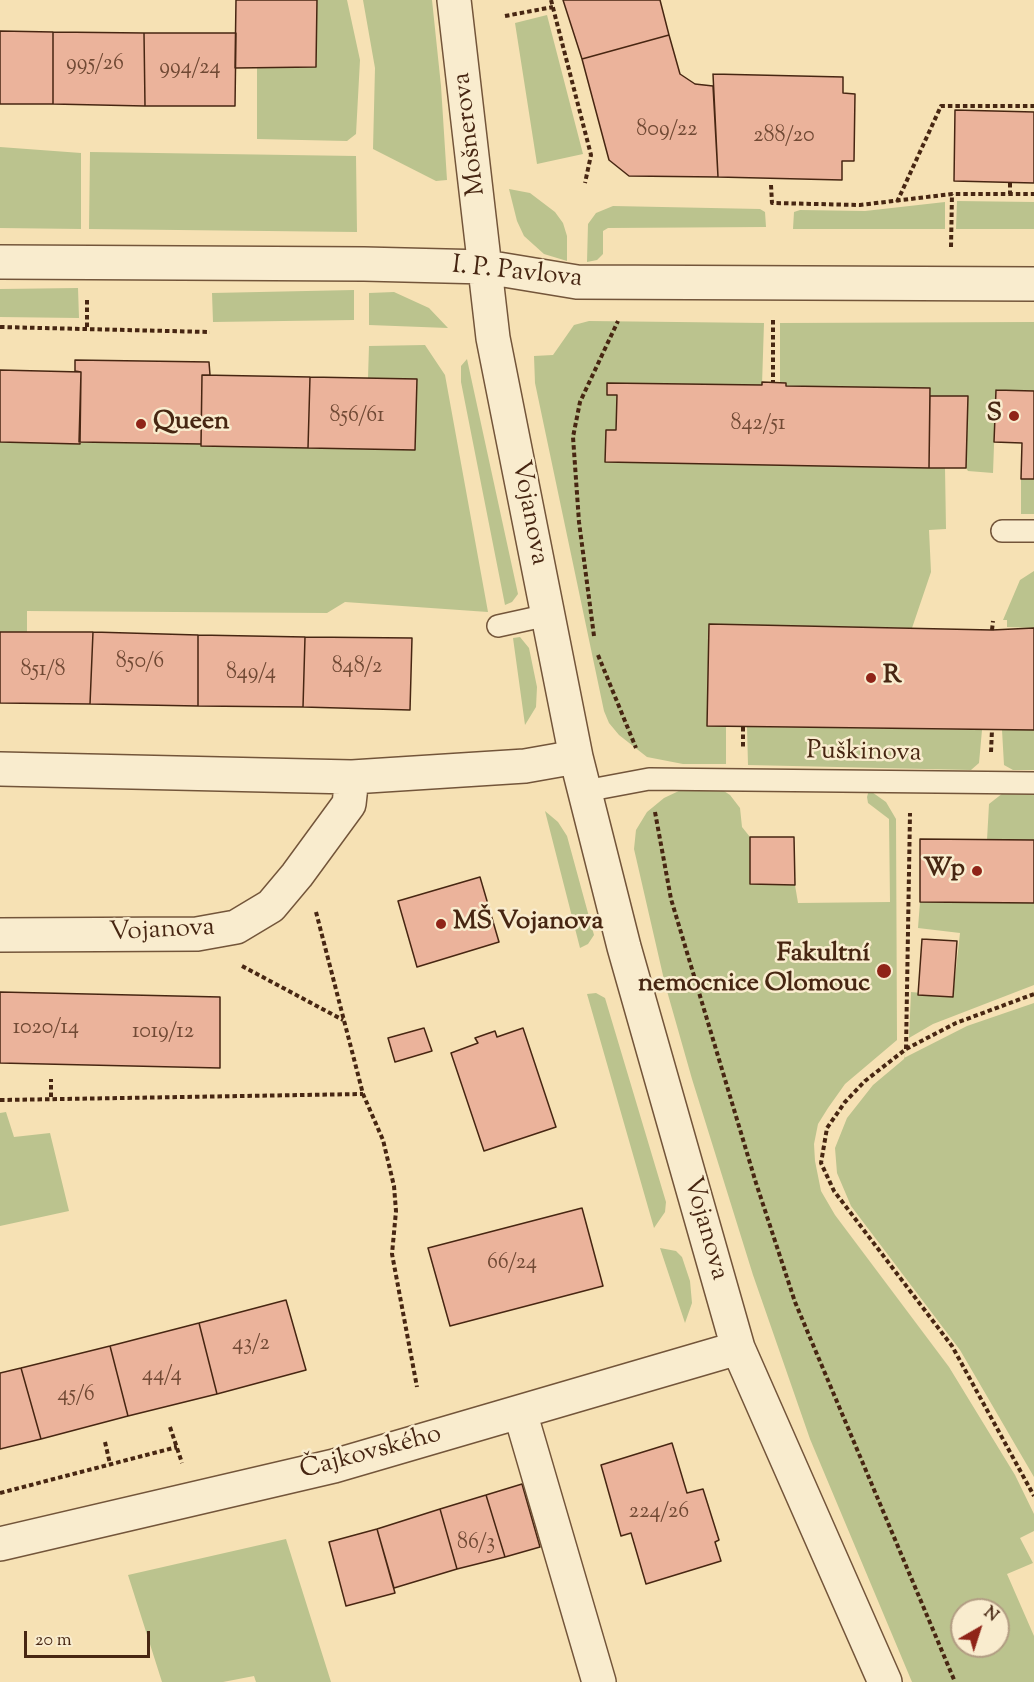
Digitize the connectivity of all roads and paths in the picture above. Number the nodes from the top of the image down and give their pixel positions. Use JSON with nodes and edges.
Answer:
{"nodes":[{"id":1,"x":454,"y":0,"type":"edge"},
{"id":2,"x":551,"y":0,"type":"edge"},
{"id":3,"x":553,"y":7,"type":"junction"},
{"id":4,"x":505,"y":15,"type":"dead end"},
{"id":5,"x":1034,"y":106,"type":"edge"},
{"id":6,"x":585,"y":183,"type":"dead end"},
{"id":7,"x":1010,"y":183,"type":"dead end"},
{"id":8,"x":771,"y":185,"type":"dead end"},
{"id":9,"x":952,"y":194,"type":"junction"},
{"id":10,"x":1010,"y":194,"type":"junction"},
{"id":11,"x":1034,"y":194,"type":"edge"},
{"id":12,"x":897,"y":202,"type":"junction"},
{"id":13,"x":0,"y":262,"type":"edge"},
{"id":14,"x":486,"y":267,"type":"junction"},
{"id":15,"x":951,"y":283,"type":"junction"},
{"id":16,"x":1034,"y":284,"type":"edge"},
{"id":17,"x":87,"y":298,"type":"dead end"},
{"id":18,"x":773,"y":312,"type":"dead end"},
{"id":19,"x":623,"y":313,"type":"dead end"},
{"id":20,"x":0,"y":327,"type":"edge"},
{"id":21,"x":87,"y":330,"type":"junction"},
{"id":22,"x":210,"y":332,"type":"dead end"},
{"id":23,"x":773,"y":382,"type":"dead end"},
{"id":24,"x":1002,"y":531,"type":"dead end"},
{"id":25,"x":1034,"y":531,"type":"edge"},
{"id":26,"x":548,"y":615,"type":"junction"},
{"id":27,"x":993,"y":621,"type":"dead end"},
{"id":28,"x":498,"y":626,"type":"dead end"},
{"id":29,"x":992,"y":630,"type":"dead end"},
{"id":30,"x":595,"y":640,"type":"dead end"},
{"id":31,"x":596,"y":652,"type":"dead end"},
{"id":32,"x":992,"y":730,"type":"dead end"},
{"id":33,"x":576,"y":757,"type":"junction"},
{"id":34,"x":991,"y":759,"type":"dead end"},
{"id":35,"x":0,"y":769,"type":"edge"},
{"id":36,"x":352,"y":777,"type":"junction"},
{"id":37,"x":649,"y":779,"type":"junction"},
{"id":38,"x":910,"y":782,"type":"junction"},
{"id":39,"x":1034,"y":783,"type":"edge"},
{"id":40,"x":585,"y":791,"type":"junction"},
{"id":41,"x":315,"y":910,"type":"dead end"},
{"id":42,"x":0,"y":935,"type":"edge"},
{"id":43,"x":239,"y":964,"type":"dead end"},
{"id":44,"x":1034,"y":994,"type":"edge"},
{"id":45,"x":344,"y":1021,"type":"junction"},
{"id":46,"x":906,"y":1049,"type":"junction"},
{"id":47,"x":51,"y":1079,"type":"dead end"},
{"id":48,"x":363,"y":1094,"type":"junction"},
{"id":49,"x":51,"y":1097,"type":"junction"},
{"id":50,"x":0,"y":1100,"type":"edge"},
{"id":51,"x":738,"y":1348,"type":"junction"},
{"id":52,"x":417,"y":1387,"type":"dead end"},
{"id":53,"x":520,"y":1412,"type":"junction"},
{"id":54,"x":170,"y":1427,"type":"dead end"},
{"id":55,"x":105,"y":1442,"type":"dead end"},
{"id":56,"x":110,"y":1464,"type":"junction"},
{"id":57,"x":0,"y":1493,"type":"edge"},
{"id":58,"x":1034,"y":1496,"type":"edge"},
{"id":59,"x":0,"y":1544,"type":"edge"},
{"id":60,"x":598,"y":1682,"type":"edge"},
{"id":61,"x":885,"y":1682,"type":"edge"},
{"id":62,"x":955,"y":1682,"type":"edge"}],
"edges":[{"from":1,"to":14,"type":"street","name":"Mošnerova"},
{"from":2,"to":3,"type":"path"},
{"from":3,"to":4,"type":"path"},
{"from":3,"to":6,"type":"path"},
{"from":5,"to":12,"type":"path"},
{"from":7,"to":10,"type":"path"},
{"from":8,"to":12,"type":"path"},
{"from":9,"to":10,"type":"path"},
{"from":9,"to":12,"type":"path"},
{"from":9,"to":15,"type":"path"},
{"from":10,"to":11,"type":"path"},
{"from":13,"to":14,"type":"street","name":"I. P. Pavlova"},
{"from":14,"to":15,"type":"street","name":"I. P. Pavlova"},
{"from":14,"to":26,"type":"street","name":"Vojanova"},
{"from":15,"to":16,"type":"street","name":"I. P. Pavlova"},
{"from":17,"to":21,"type":"path"},
{"from":18,"to":23,"type":"path"},
{"from":19,"to":30,"type":"path"},
{"from":20,"to":21,"type":"path"},
{"from":21,"to":22,"type":"path"},
{"from":24,"to":25,"type":"lane"},
{"from":26,"to":28,"type":"lane"},
{"from":26,"to":33,"type":"street","name":"Vojanova"},
{"from":27,"to":29,"type":"path"},
{"from":31,"to":37,"type":"path"},
{"from":32,"to":34,"type":"path"},
{"from":33,"to":36,"type":"street"},
{"from":33,"to":40,"type":"street","name":"Vojanova"},
{"from":35,"to":36,"type":"street"},
{"from":36,"to":42,"type":"street","name":"Vojanova"},
{"from":37,"to":38,"type":"lane","name":"Puškinova"},
{"from":37,"to":40,"type":"lane","name":"Puškinova"},
{"from":37,"to":62,"type":"path"},
{"from":38,"to":39,"type":"lane","name":"Puškinova"},
{"from":38,"to":46,"type":"path"},
{"from":40,"to":51,"type":"street","name":"Vojanova"},
{"from":41,"to":45,"type":"path"},
{"from":43,"to":45,"type":"path"},
{"from":44,"to":46,"type":"path"},
{"from":45,"to":48,"type":"path"},
{"from":46,"to":58,"type":"path"},
{"from":47,"to":49,"type":"path"},
{"from":48,"to":49,"type":"path"},
{"from":48,"to":52,"type":"path"},
{"from":49,"to":50,"type":"path"},
{"from":51,"to":53,"type":"street","name":"Čajkovského"},
{"from":51,"to":61,"type":"street","name":"Vojanova"},
{"from":53,"to":59,"type":"street","name":"Čajkovského"},
{"from":53,"to":60,"type":"street"},
{"from":54,"to":56,"type":"path"},
{"from":55,"to":56,"type":"path"},
{"from":56,"to":57,"type":"path"}]}
